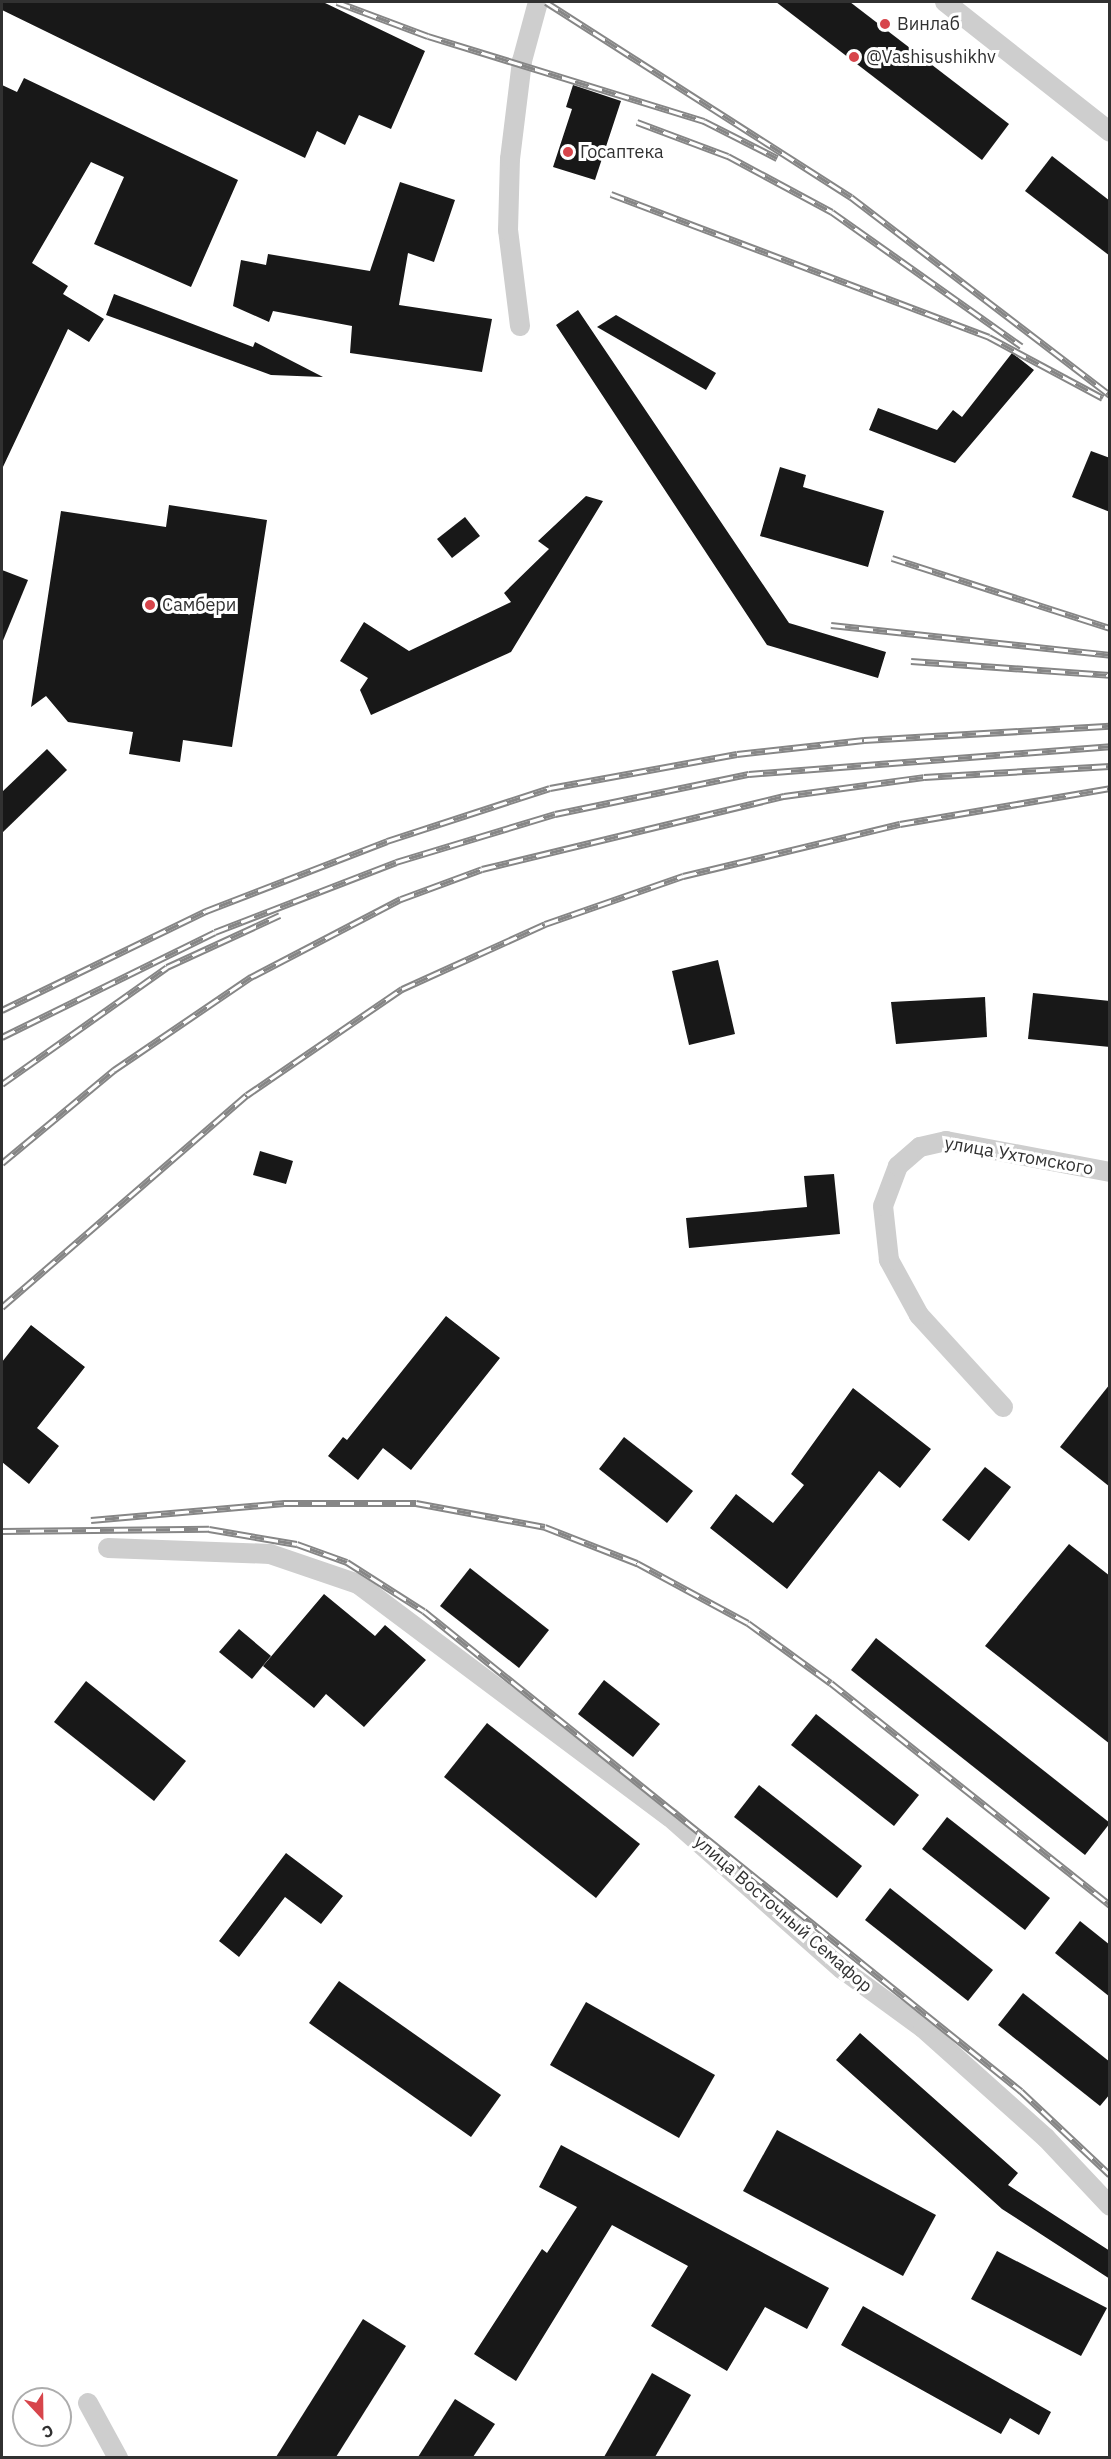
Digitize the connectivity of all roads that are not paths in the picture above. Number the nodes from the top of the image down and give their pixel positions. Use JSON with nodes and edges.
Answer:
{"nodes":[{"id":1,"x":538,"y":2,"type":"edge"},
{"id":2,"x":945,"y":2,"type":"edge"},
{"id":3,"x":1110,"y":132,"type":"edge"},
{"id":4,"x":520,"y":326,"type":"dead end"},
{"id":5,"x":1110,"y":1172,"type":"edge"},
{"id":6,"x":1003,"y":1407,"type":"dead end"},
{"id":7,"x":108,"y":1548,"type":"dead end"},
{"id":8,"x":1110,"y":2206,"type":"edge"},
{"id":9,"x":88,"y":2403,"type":"dead end"},
{"id":10,"x":118,"y":2457,"type":"edge"}],
"edges":[{"from":1,"to":4,"type":"street"},
{"from":2,"to":3,"type":"street"},
{"from":5,"to":6,"type":"street","name":"улица Ухтомского"},
{"from":7,"to":8,"type":"street","name":"улица Восточный Семафор"},
{"from":9,"to":10,"type":"street"}]}
